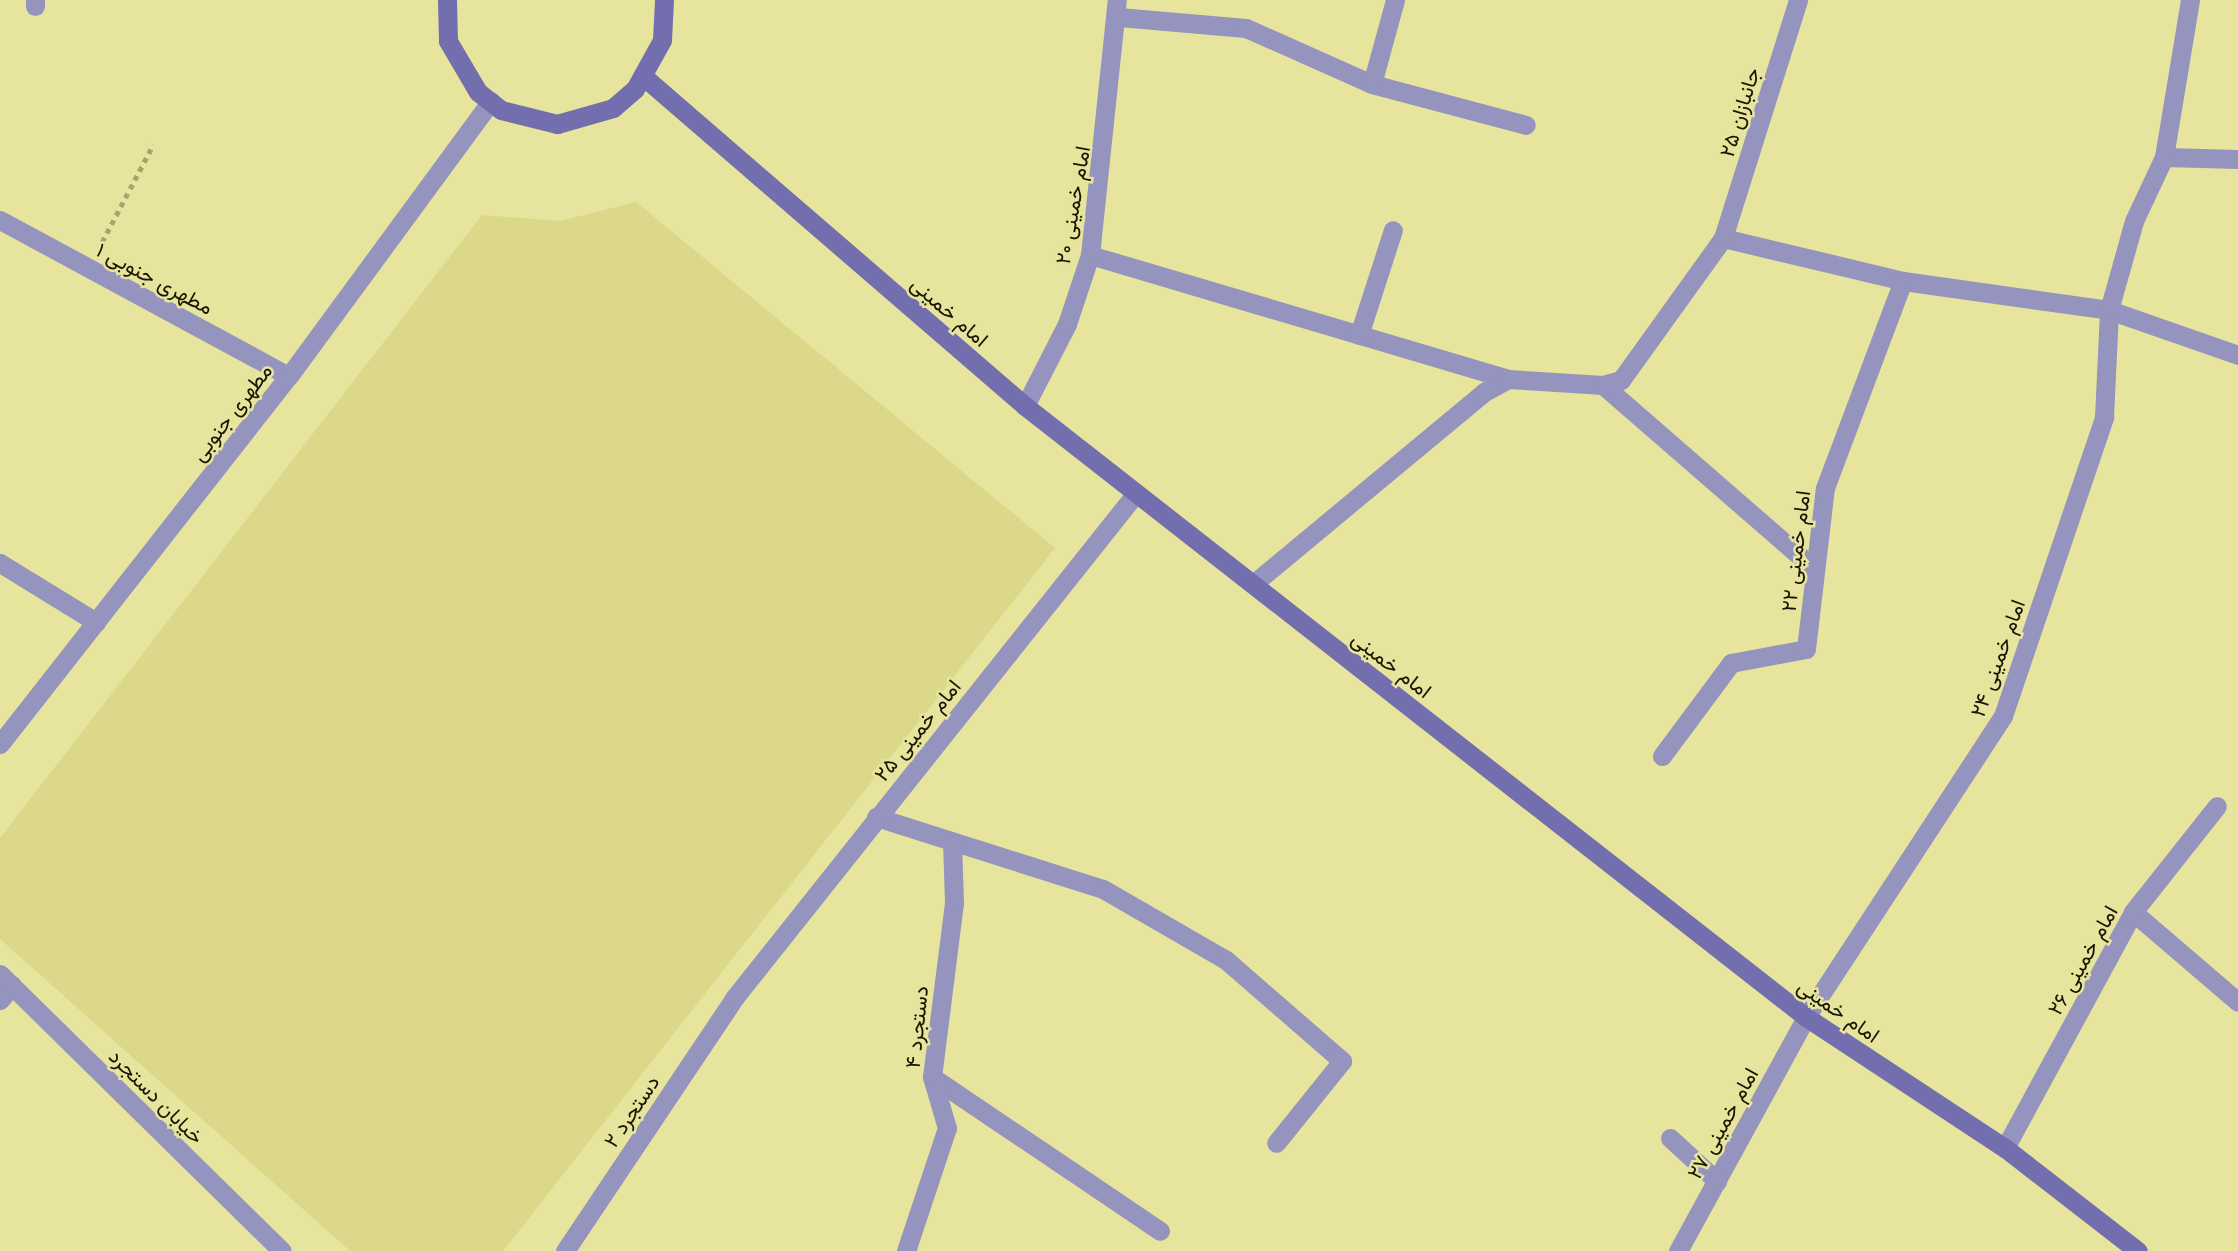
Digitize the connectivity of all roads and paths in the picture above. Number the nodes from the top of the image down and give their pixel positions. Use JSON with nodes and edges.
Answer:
{"nodes":[{"id":1,"x":447,"y":0,"type":"edge"},
{"id":2,"x":663,"y":0,"type":"edge"},
{"id":3,"x":1395,"y":0,"type":"edge"},
{"id":4,"x":1798,"y":0,"type":"edge"},
{"id":5,"x":2186,"y":1,"type":"edge"},
{"id":6,"x":1118,"y":8,"type":"edge"},
{"id":7,"x":644,"y":77,"type":"junction"},
{"id":8,"x":1372,"y":84,"type":"junction"},
{"id":9,"x":491,"y":102,"type":"junction"},
{"id":10,"x":1526,"y":125,"type":"dead end"},
{"id":11,"x":153,"y":145,"type":"dead end"},
{"id":12,"x":2164,"y":157,"type":"junction"},
{"id":13,"x":2238,"y":159,"type":"edge"},
{"id":14,"x":0,"y":220,"type":"edge"},
{"id":15,"x":1393,"y":230,"type":"dead end"},
{"id":16,"x":1723,"y":238,"type":"junction"},
{"id":17,"x":1090,"y":255,"type":"junction"},
{"id":18,"x":89,"y":268,"type":"junction"},
{"id":19,"x":1903,"y":281,"type":"junction"},
{"id":20,"x":2109,"y":310,"type":"junction"},
{"id":21,"x":1359,"y":335,"type":"junction"},
{"id":22,"x":2238,"y":355,"type":"edge"},
{"id":23,"x":289,"y":376,"type":"junction"},
{"id":24,"x":1508,"y":379,"type":"junction"},
{"id":25,"x":1603,"y":385,"type":"junction"},
{"id":26,"x":1025,"y":406,"type":"junction"},
{"id":27,"x":1136,"y":493,"type":"junction"},
{"id":28,"x":0,"y":563,"type":"edge"},
{"id":29,"x":1815,"y":569,"type":"junction"},
{"id":30,"x":1253,"y":584,"type":"junction"},
{"id":31,"x":96,"y":622,"type":"junction"},
{"id":32,"x":0,"y":744,"type":"edge"},
{"id":33,"x":1662,"y":756,"type":"dead end"},
{"id":34,"x":2217,"y":806,"type":"dead end"},
{"id":35,"x":876,"y":817,"type":"junction"},
{"id":36,"x":953,"y":842,"type":"junction"},
{"id":37,"x":2133,"y":912,"type":"junction"},
{"id":38,"x":4,"y":986,"type":"edge"},
{"id":39,"x":735,"y":997,"type":"joint"},
{"id":40,"x":2238,"y":1002,"type":"edge"},
{"id":41,"x":1807,"y":1017,"type":"junction"},
{"id":42,"x":932,"y":1077,"type":"junction"},
{"id":43,"x":1670,"y":1138,"type":"dead end"},
{"id":44,"x":1276,"y":1143,"type":"dead end"},
{"id":45,"x":2005,"y":1148,"type":"junction"},
{"id":46,"x":1717,"y":1181,"type":"junction"},
{"id":47,"x":1160,"y":1231,"type":"dead end"},
{"id":48,"x":282,"y":1251,"type":"edge"},
{"id":49,"x":565,"y":1251,"type":"edge"},
{"id":50,"x":906,"y":1251,"type":"edge"},
{"id":51,"x":1678,"y":1251,"type":"edge"},
{"id":52,"x":2138,"y":1251,"type":"edge"}],
"edges":[{"from":1,"to":9,"type":"main road"},
{"from":2,"to":7,"type":"main road"},
{"from":3,"to":8,"type":"street"},
{"from":4,"to":16,"type":"street","name":"جانبازان ۲۵"},
{"from":5,"to":12,"type":"street","name":"امام خمینی ۲۴"},
{"from":6,"to":8,"type":"street"},
{"from":6,"to":17,"type":"street","name":"امام خمینی ۲۰"},
{"from":7,"to":9,"type":"main road"},
{"from":7,"to":26,"type":"main road","name":"امام خمینی"},
{"from":8,"to":10,"type":"street"},
{"from":9,"to":23,"type":"street","name":"مطهری جنوبی"},
{"from":11,"to":18,"type":"path"},
{"from":12,"to":13,"type":"street"},
{"from":12,"to":20,"type":"street","name":"امام خمینی ۲۴"},
{"from":14,"to":18,"type":"street","name":"مطهری جنوبی ۱"},
{"from":15,"to":21,"type":"street"},
{"from":16,"to":19,"type":"street"},
{"from":16,"to":25,"type":"street","name":"جانبازان ۲۵"},
{"from":17,"to":21,"type":"street"},
{"from":17,"to":26,"type":"street","name":"امام خمینی ۲۰"},
{"from":18,"to":23,"type":"street","name":"مطهری جنوبی ۱"},
{"from":19,"to":20,"type":"street"},
{"from":19,"to":29,"type":"street","name":"امام خمینی ۲۲"},
{"from":20,"to":22,"type":"street"},
{"from":20,"to":41,"type":"street","name":"امام خمینی ۲۴"},
{"from":21,"to":24,"type":"street"},
{"from":23,"to":31,"type":"street","name":"مطهری جنوبی"},
{"from":24,"to":25,"type":"street"},
{"from":24,"to":30,"type":"street"},
{"from":25,"to":29,"type":"street"},
{"from":26,"to":27,"type":"main road","name":"امام خمینی"},
{"from":27,"to":30,"type":"main road","name":"امام خمینی"},
{"from":27,"to":35,"type":"street","name":"امام خمینی ۲۵"},
{"from":28,"to":31,"type":"street"},
{"from":29,"to":33,"type":"street","name":"امام خمینی ۲۲"},
{"from":30,"to":41,"type":"main road","name":"امام خمینی"},
{"from":31,"to":32,"type":"street","name":"مطهری جنوبی"},
{"from":34,"to":37,"type":"street","name":"امام خمینی ۲۶"},
{"from":35,"to":36,"type":"street"},
{"from":35,"to":39,"type":"street","name":"امام خمینی ۲۵"},
{"from":36,"to":42,"type":"street","name":"دستجرد ۴"},
{"from":36,"to":44,"type":"street"},
{"from":37,"to":40,"type":"street"},
{"from":37,"to":45,"type":"street","name":"امام خمینی ۲۶"},
{"from":38,"to":48,"type":"street","name":"خیابان دستجرد"},
{"from":39,"to":49,"type":"street","name":"دستجرد ۲"},
{"from":41,"to":45,"type":"main road","name":"امام خمینی"},
{"from":41,"to":46,"type":"street","name":"امام خمینی ۲۷"},
{"from":42,"to":47,"type":"street"},
{"from":42,"to":50,"type":"street","name":"دستجرد ۴"},
{"from":43,"to":46,"type":"street"},
{"from":45,"to":52,"type":"main road","name":"امام خمینی"},
{"from":46,"to":51,"type":"street","name":"امام خمینی ۲۷"}]}
